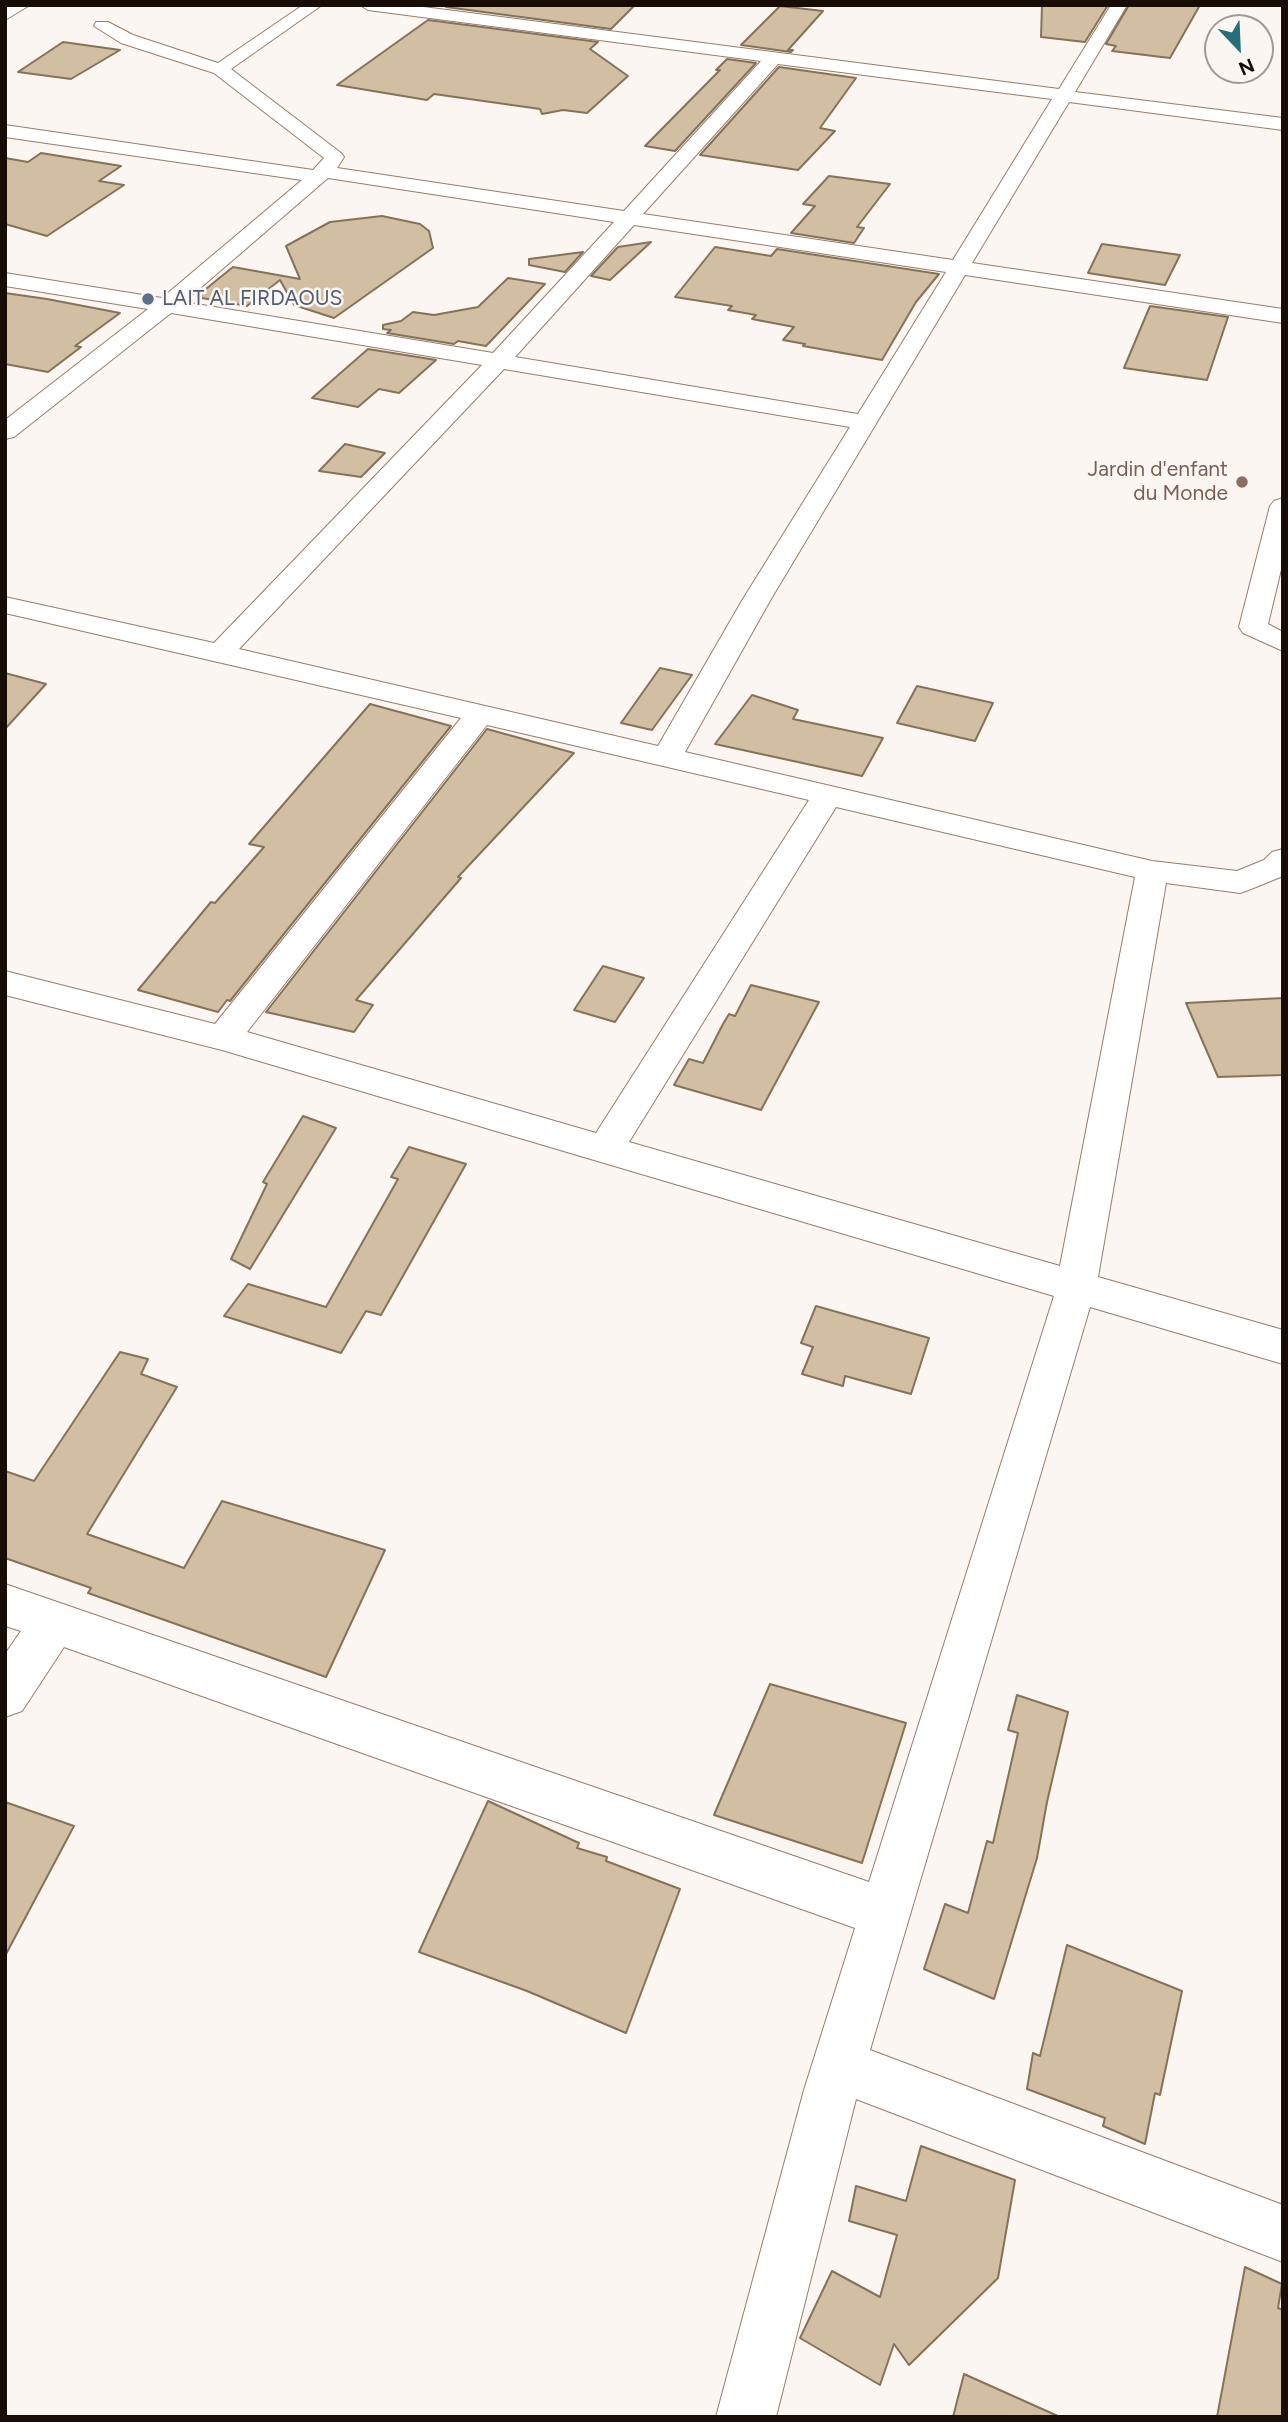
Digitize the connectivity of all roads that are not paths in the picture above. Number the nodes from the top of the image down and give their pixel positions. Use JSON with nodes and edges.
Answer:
{"nodes":[{"id":1,"x":22,"y":5,"type":"edge"},
{"id":2,"x":314,"y":5,"type":"edge"},
{"id":3,"x":368,"y":5,"type":"edge"},
{"id":4,"x":1119,"y":5,"type":"edge"},
{"id":5,"x":5,"y":15,"type":"edge"},
{"id":6,"x":102,"y":26,"type":"dead end"},
{"id":7,"x":773,"y":59,"type":"junction"},
{"id":8,"x":220,"y":69,"type":"junction"},
{"id":9,"x":1064,"y":96,"type":"junction"},
{"id":10,"x":1283,"y":124,"type":"edge"},
{"id":11,"x":5,"y":131,"type":"edge"},
{"id":12,"x":321,"y":175,"type":"junction"},
{"id":13,"x":628,"y":218,"type":"junction"},
{"id":14,"x":959,"y":268,"type":"junction"},
{"id":15,"x":5,"y":279,"type":"edge"},
{"id":16,"x":166,"y":306,"type":"junction"},
{"id":17,"x":1283,"y":316,"type":"edge"},
{"id":18,"x":496,"y":363,"type":"junction"},
{"id":19,"x":864,"y":422,"type":"junction"},
{"id":20,"x":6,"y":431,"type":"edge"},
{"id":21,"x":1283,"y":506,"type":"edge"},
{"id":22,"x":5,"y":605,"type":"edge"},
{"id":23,"x":1283,"y":643,"type":"edge"},
{"id":24,"x":220,"y":653,"type":"junction"},
{"id":25,"x":480,"y":714,"type":"junction"},
{"id":26,"x":667,"y":757,"type":"junction"},
{"id":27,"x":828,"y":795,"type":"junction"},
{"id":28,"x":1283,"y":859,"type":"edge"},
{"id":29,"x":1152,"y":871,"type":"junction"},
{"id":30,"x":9,"y":990,"type":"edge"},
{"id":31,"x":223,"y":1038,"type":"junction"},
{"id":32,"x":605,"y":1150,"type":"junction"},
{"id":33,"x":1076,"y":1288,"type":"junction"},
{"id":34,"x":1283,"y":1347,"type":"edge"},
{"id":35,"x":5,"y":1605,"type":"edge"},
{"id":36,"x":54,"y":1622,"type":"junction"},
{"id":37,"x":5,"y":1695,"type":"edge"},
{"id":38,"x":886,"y":1914,"type":"junction"},
{"id":39,"x":841,"y":2066,"type":"junction"},
{"id":40,"x":1283,"y":2234,"type":"edge"},
{"id":41,"x":746,"y":2417,"type":"edge"}],
"edges":[{"from":1,"to":5,"type":"street"},
{"from":2,"to":8,"type":"street"},
{"from":3,"to":7,"type":"street"},
{"from":4,"to":9,"type":"street"},
{"from":6,"to":8,"type":"street"},
{"from":7,"to":9,"type":"street"},
{"from":7,"to":13,"type":"street"},
{"from":8,"to":12,"type":"street"},
{"from":9,"to":10,"type":"street"},
{"from":9,"to":14,"type":"street"},
{"from":11,"to":12,"type":"street"},
{"from":12,"to":13,"type":"street"},
{"from":12,"to":16,"type":"street"},
{"from":13,"to":14,"type":"street"},
{"from":13,"to":18,"type":"street"},
{"from":14,"to":17,"type":"street"},
{"from":14,"to":19,"type":"street"},
{"from":15,"to":16,"type":"street"},
{"from":16,"to":18,"type":"street"},
{"from":16,"to":20,"type":"street"},
{"from":18,"to":19,"type":"street"},
{"from":18,"to":24,"type":"street"},
{"from":19,"to":26,"type":"street"},
{"from":21,"to":23,"type":"street"},
{"from":22,"to":24,"type":"street"},
{"from":24,"to":25,"type":"street"},
{"from":25,"to":26,"type":"street"},
{"from":25,"to":31,"type":"street"},
{"from":26,"to":27,"type":"street"},
{"from":27,"to":29,"type":"street"},
{"from":27,"to":32,"type":"street"},
{"from":28,"to":29,"type":"street"},
{"from":29,"to":33,"type":"street"},
{"from":30,"to":31,"type":"street"},
{"from":31,"to":32,"type":"street"},
{"from":32,"to":33,"type":"street"},
{"from":33,"to":34,"type":"street"},
{"from":33,"to":38,"type":"street"},
{"from":35,"to":36,"type":"street"},
{"from":36,"to":37,"type":"street"},
{"from":36,"to":38,"type":"street"},
{"from":38,"to":39,"type":"street"},
{"from":39,"to":40,"type":"street"},
{"from":39,"to":41,"type":"street"}]}
